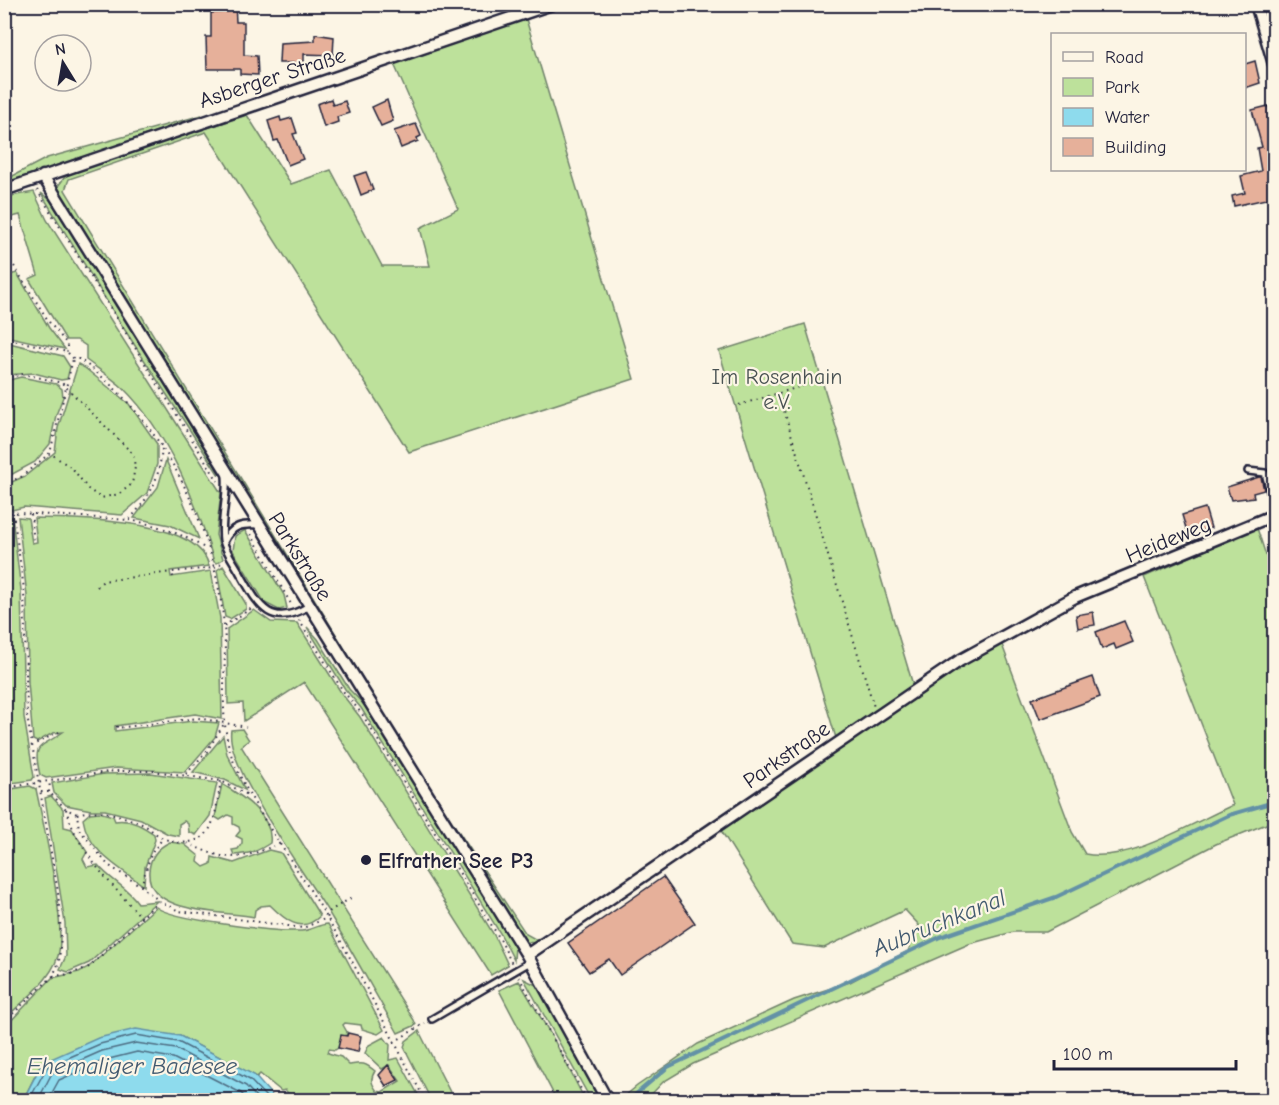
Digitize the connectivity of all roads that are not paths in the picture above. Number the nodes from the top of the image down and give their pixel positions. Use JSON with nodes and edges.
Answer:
{"nodes":[{"id":1,"x":552,"y":4,"type":"edge"},
{"id":2,"x":1256,"y":4,"type":"edge"},
{"id":3,"x":1275,"y":64,"type":"edge"},
{"id":4,"x":44,"y":176,"type":"junction"},
{"id":5,"x":4,"y":190,"type":"edge"},
{"id":6,"x":226,"y":471,"type":"junction"},
{"id":7,"x":1248,"y":471,"type":"dead end"},
{"id":8,"x":1275,"y":506,"type":"edge"},
{"id":9,"x":1275,"y":515,"type":"edge"},
{"id":10,"x":259,"y":525,"type":"junction"},
{"id":11,"x":224,"y":544,"type":"junction"},
{"id":12,"x":1075,"y":597,"type":"joint"},
{"id":13,"x":309,"y":606,"type":"junction"},
{"id":14,"x":529,"y":958,"type":"junction"},
{"id":15,"x":432,"y":1019,"type":"road end"},
{"id":16,"x":607,"y":1101,"type":"edge"}],
"edges":[{"from":1,"to":4,"type":"street","name":"Asberger Straße"},
{"from":2,"to":3,"type":"street"},
{"from":4,"to":5,"type":"street","name":"Asberger Straße"},
{"from":4,"to":6,"type":"street","name":"Parkstraße"},
{"from":6,"to":10,"type":"street","name":"Parkstraße"},
{"from":6,"to":11,"type":"lane"},
{"from":7,"to":8,"type":"lane"},
{"from":9,"to":12,"type":"street","name":"Heideweg"},
{"from":10,"to":11,"type":"lane"},
{"from":10,"to":13,"type":"street","name":"Parkstraße"},
{"from":11,"to":13,"type":"lane"},
{"from":12,"to":14,"type":"street","name":"Parkstraße"},
{"from":13,"to":14,"type":"street","name":"Parkstraße"},
{"from":14,"to":15,"type":"lane"},
{"from":14,"to":16,"type":"street","name":"Parkstraße"}]}
